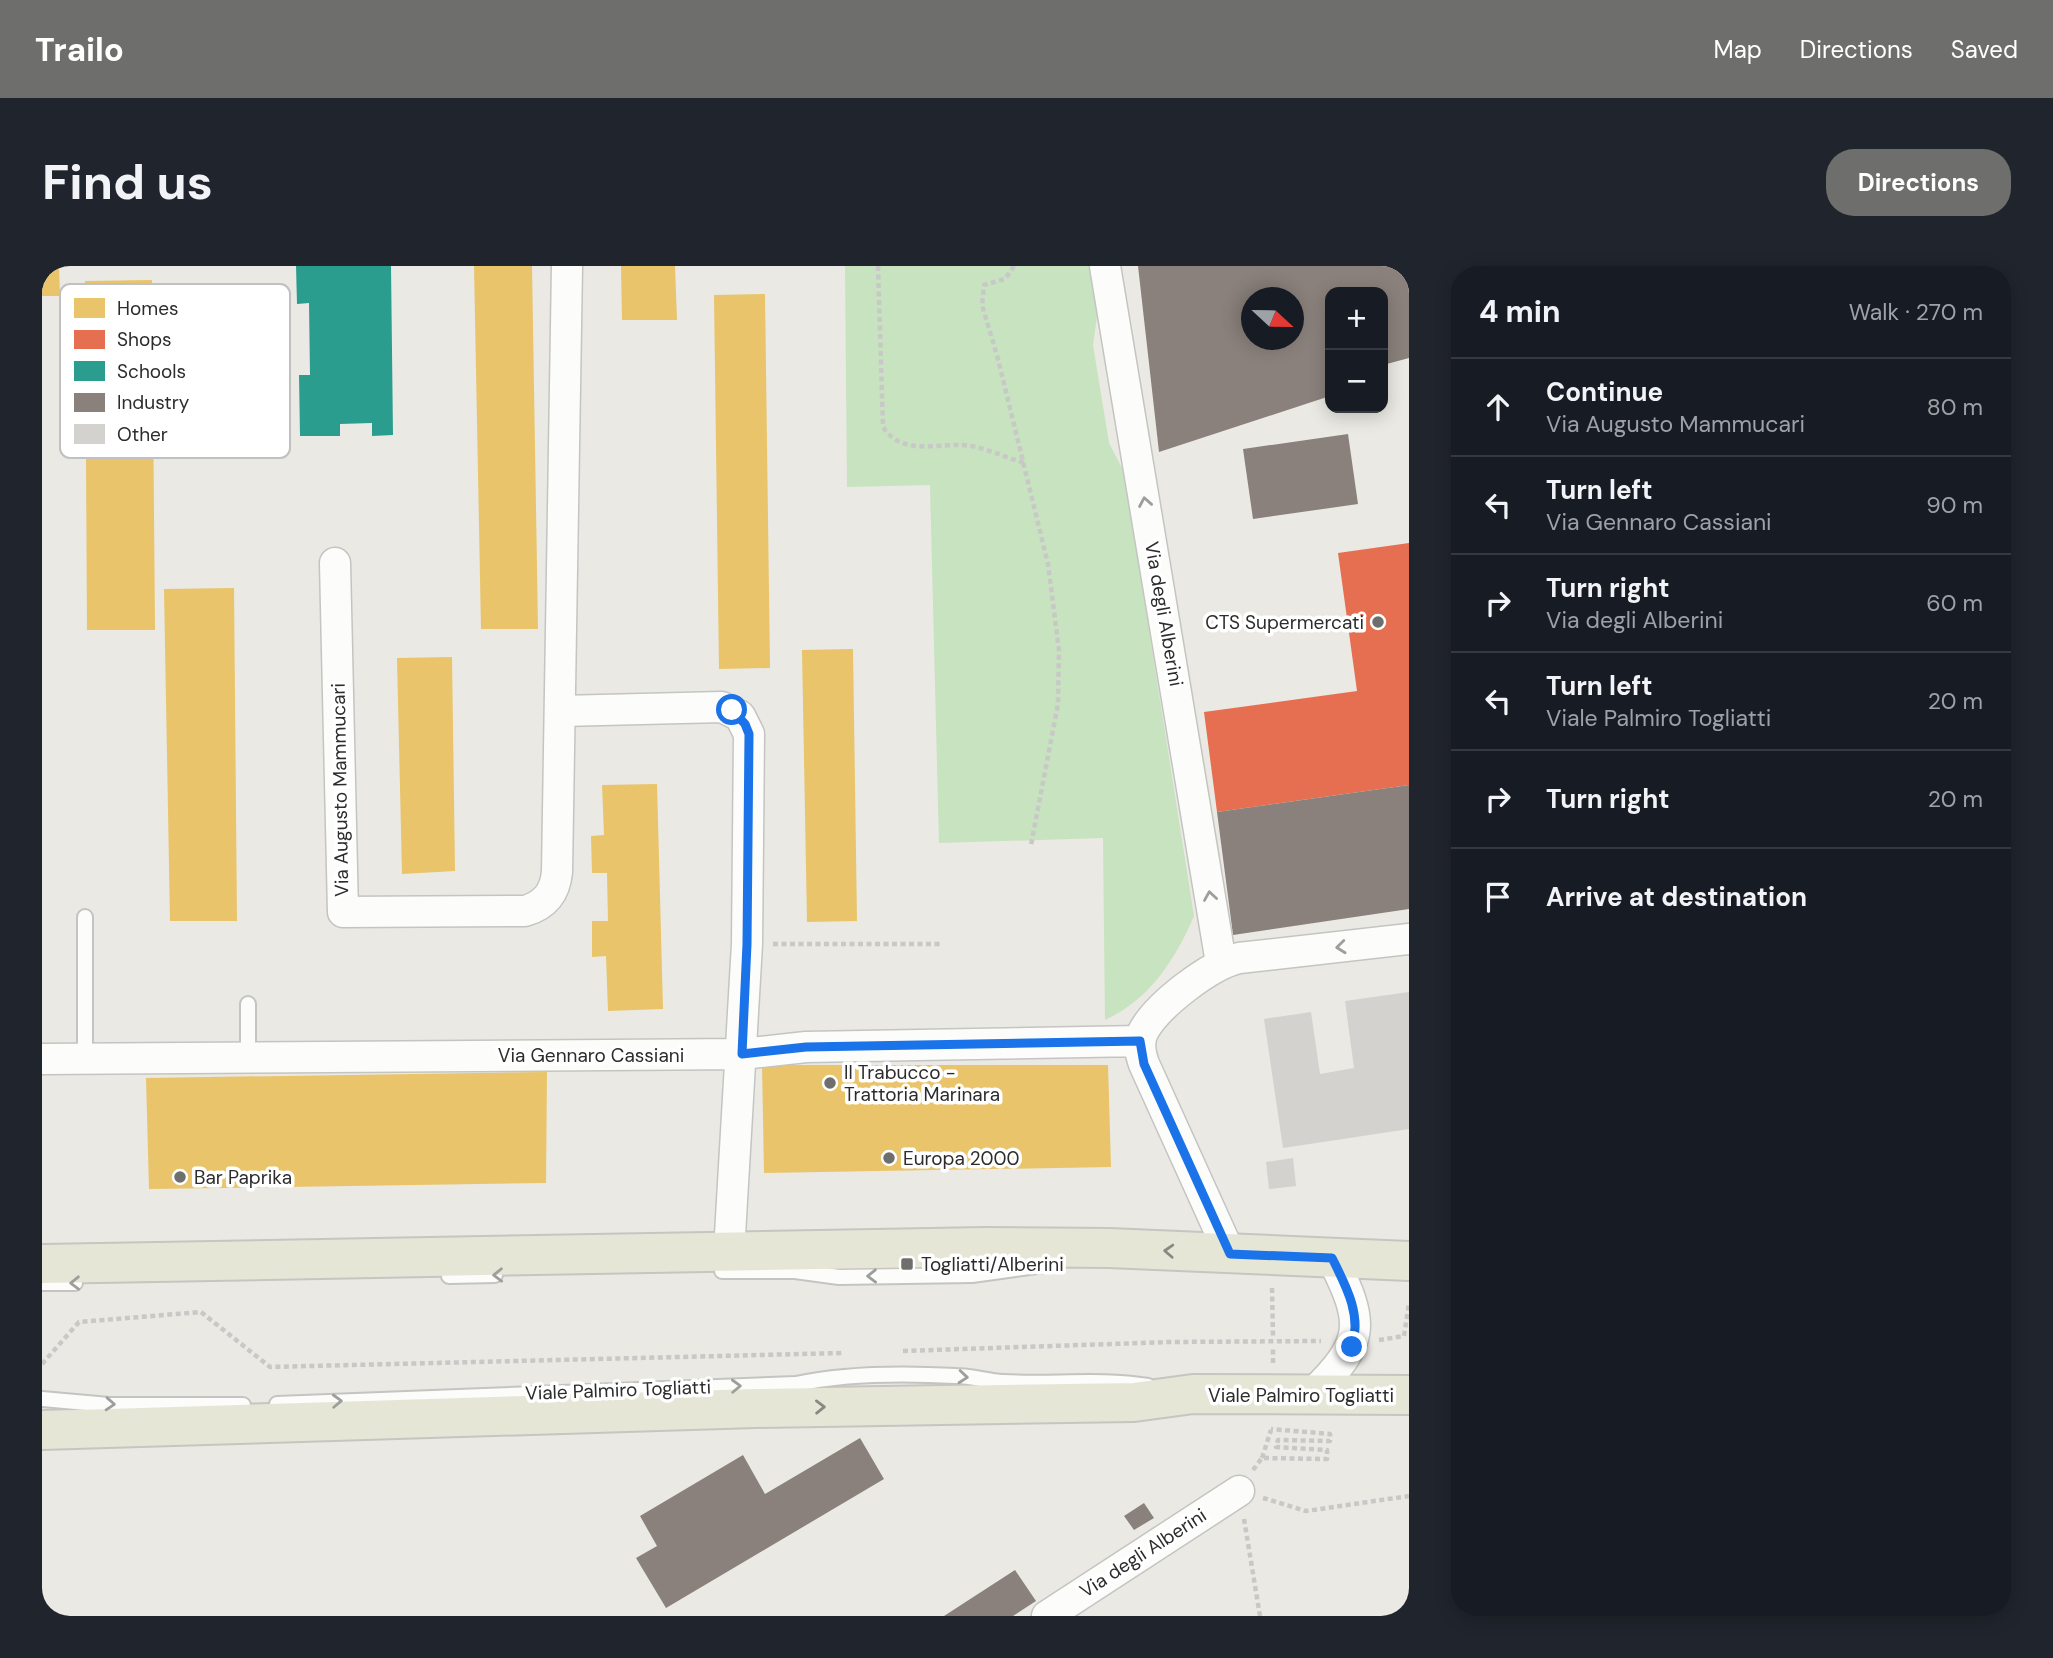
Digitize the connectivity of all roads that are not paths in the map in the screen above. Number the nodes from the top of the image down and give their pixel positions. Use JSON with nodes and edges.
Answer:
{"nodes":[{"id":1,"x":567,"y":266,"type":"edge"},
{"id":2,"x":1105,"y":266,"type":"edge"},
{"id":3,"x":335,"y":563,"type":"dead end"},
{"id":4,"x":561,"y":711,"type":"junction"},
{"id":5,"x":85,"y":917,"type":"dead end"},
{"id":6,"x":1409,"y":939,"type":"edge"},
{"id":7,"x":1221,"y":963,"type":"junction"},
{"id":8,"x":248,"y":1004,"type":"dead end"},
{"id":9,"x":1140,"y":1041,"type":"junction"},
{"id":10,"x":742,"y":1054,"type":"junction"},
{"id":11,"x":248,"y":1058,"type":"junction"},
{"id":12,"x":42,"y":1059,"type":"edge"},
{"id":13,"x":85,"y":1059,"type":"junction"},
{"id":14,"x":1230,"y":1254,"type":"junction"},
{"id":15,"x":1332,"y":1258,"type":"junction"},
{"id":16,"x":1409,"y":1261,"type":"edge"},
{"id":17,"x":716,"y":1262,"type":"junction"},
{"id":18,"x":42,"y":1264,"type":"edge"},
{"id":19,"x":514,"y":1275,"type":"dead end"},
{"id":20,"x":432,"y":1276,"type":"dead end"},
{"id":21,"x":96,"y":1282,"type":"dead end"},
{"id":22,"x":42,"y":1283,"type":"edge"},
{"id":23,"x":1193,"y":1394,"type":"junction"},
{"id":24,"x":1312,"y":1394,"type":"junction"},
{"id":25,"x":1409,"y":1395,"type":"edge"},
{"id":26,"x":42,"y":1399,"type":"edge"},
{"id":27,"x":42,"y":1430,"type":"edge"},
{"id":28,"x":1239,"y":1491,"type":"road end"},
{"id":29,"x":1046,"y":1616,"type":"edge"}],
"edges":[{"from":1,"to":4,"type":"street","name":"Via Augusto Mammucari"},
{"from":7,"to":2,"type":"street","name":"Via degli Alberini","one_way":true},
{"from":3,"to":4,"type":"street","name":"Via Augusto Mammucari"},
{"from":4,"to":10,"type":"street"},
{"from":5,"to":13,"type":"lane"},
{"from":6,"to":7,"type":"street","one_way":true},
{"from":7,"to":9,"type":"street"},
{"from":8,"to":11,"type":"lane"},
{"from":9,"to":10,"type":"street","name":"Via Gennaro Cassiani"},
{"from":9,"to":14,"type":"street"},
{"from":10,"to":11,"type":"street","name":"Via Gennaro Cassiani"},
{"from":10,"to":17,"type":"street"},
{"from":11,"to":13,"type":"street","name":"Via Gennaro Cassiani"},
{"from":12,"to":13,"type":"street","name":"Via Gennaro Cassiani"},
{"from":14,"to":15,"type":"main road"},
{"from":14,"to":17,"type":"main road","one_way":true},
{"from":15,"to":16,"type":"main road"},
{"from":15,"to":24,"type":"street"},
{"from":17,"to":18,"type":"main road"},
{"from":19,"to":20,"type":"lane","one_way":true},
{"from":21,"to":22,"type":"lane","one_way":true},
{"from":23,"to":24,"type":"main road","name":"Viale Palmiro Togliatti"},
{"from":26,"to":23,"type":"lane","name":"Viale Palmiro Togliatti","one_way":true},
{"from":27,"to":23,"type":"main road","name":"Viale Palmiro Togliatti","one_way":true},
{"from":24,"to":25,"type":"main road","name":"Viale Palmiro Togliatti"},
{"from":28,"to":29,"type":"street","name":"Via degli Alberini"}]}
